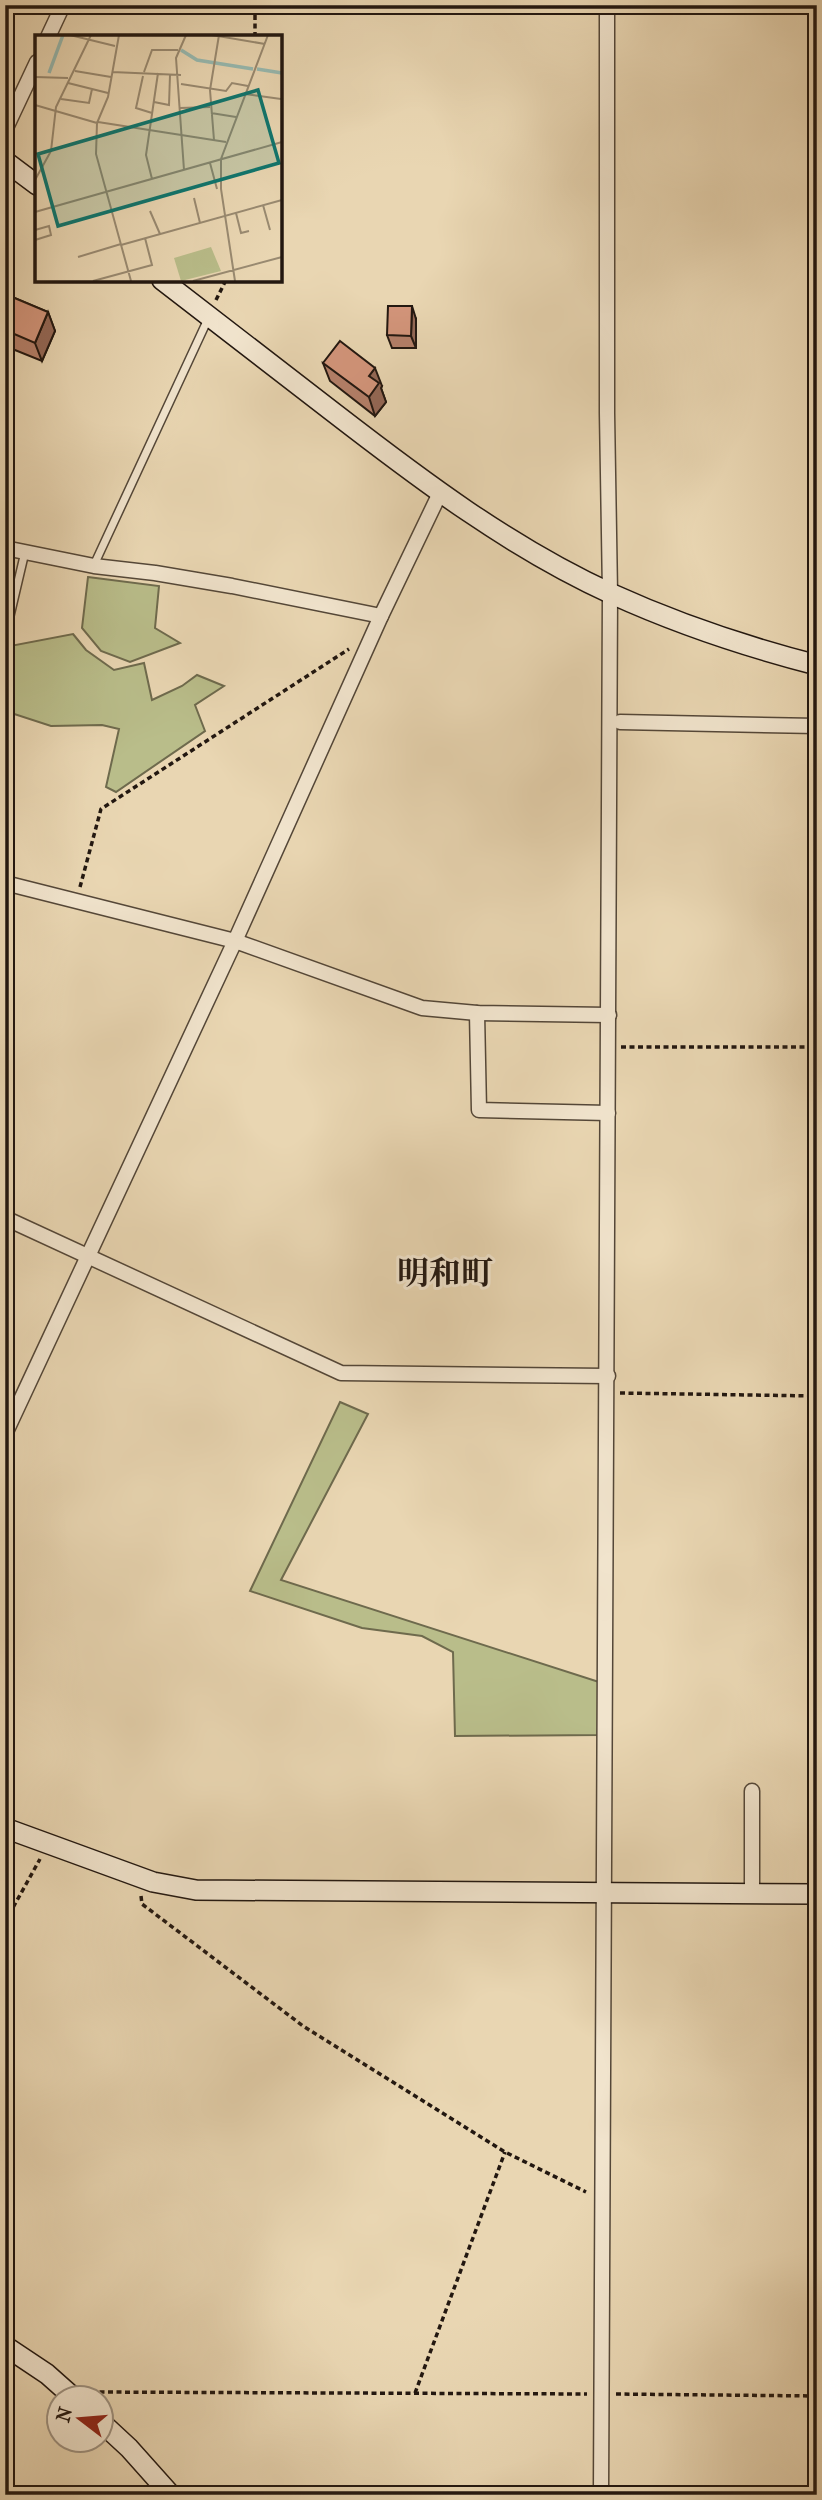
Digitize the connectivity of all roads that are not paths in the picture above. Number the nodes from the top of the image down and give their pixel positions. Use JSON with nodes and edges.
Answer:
{"nodes":[{"id":1,"x":63,"y":5,"type":"edge"},
{"id":2,"x":607,"y":5,"type":"edge"},
{"id":3,"x":49,"y":35,"type":"edge"},
{"id":4,"x":35,"y":66,"type":"edge"},
{"id":5,"x":5,"y":130,"type":"edge"},
{"id":6,"x":5,"y":161,"type":"edge"},
{"id":7,"x":35,"y":184,"type":"edge"},
{"id":8,"x":165,"y":282,"type":"edge"},
{"id":9,"x":209,"y":316,"type":"junction"},
{"id":10,"x":440,"y":493,"type":"junction"},
{"id":11,"x":5,"y":548,"type":"edge"},
{"id":12,"x":25,"y":552,"type":"junction"},
{"id":13,"x":94,"y":566,"type":"junction"},
{"id":14,"x":610,"y":593,"type":"junction"},
{"id":15,"x":381,"y":616,"type":"junction"},
{"id":16,"x":5,"y":638,"type":"edge"},
{"id":17,"x":817,"y":665,"type":"edge"},
{"id":18,"x":620,"y":722,"type":"dead end"},
{"id":19,"x":817,"y":726,"type":"edge"},
{"id":20,"x":5,"y":883,"type":"edge"},
{"id":21,"x":235,"y":941,"type":"junction"},
{"id":22,"x":477,"y":1013,"type":"junction"},
{"id":23,"x":609,"y":1015,"type":"junction"},
{"id":24,"x":608,"y":1113,"type":"junction"},
{"id":25,"x":5,"y":1218,"type":"edge"},
{"id":26,"x":88,"y":1254,"type":"junction"},
{"id":27,"x":608,"y":1376,"type":"junction"},
{"id":28,"x":5,"y":1434,"type":"edge"},
{"id":29,"x":752,"y":1791,"type":"dead end"},
{"id":30,"x":5,"y":1828,"type":"edge"},
{"id":31,"x":603,"y":1892,"type":"junction"},
{"id":32,"x":752,"y":1894,"type":"junction"},
{"id":33,"x":817,"y":1894,"type":"edge"},
{"id":34,"x":5,"y":2346,"type":"edge"},
{"id":35,"x":58,"y":2384,"type":"edge"},
{"id":36,"x":116,"y":2436,"type":"edge"},
{"id":37,"x":171,"y":2495,"type":"edge"},
{"id":38,"x":601,"y":2495,"type":"edge"}],
"edges":[{"from":1,"to":3,"type":"street"},
{"from":2,"to":14,"type":"street"},
{"from":4,"to":5,"type":"street"},
{"from":6,"to":7,"type":"street"},
{"from":8,"to":9,"type":"street"},
{"from":9,"to":10,"type":"street"},
{"from":9,"to":13,"type":"lane"},
{"from":10,"to":14,"type":"street"},
{"from":10,"to":15,"type":"street"},
{"from":11,"to":12,"type":"street"},
{"from":12,"to":13,"type":"street"},
{"from":12,"to":16,"type":"lane"},
{"from":13,"to":15,"type":"street"},
{"from":14,"to":17,"type":"street"},
{"from":14,"to":23,"type":"street"},
{"from":15,"to":21,"type":"street"},
{"from":18,"to":19,"type":"street"},
{"from":20,"to":21,"type":"street"},
{"from":21,"to":22,"type":"street"},
{"from":21,"to":26,"type":"street"},
{"from":22,"to":23,"type":"street"},
{"from":22,"to":24,"type":"street"},
{"from":23,"to":24,"type":"street"},
{"from":24,"to":27,"type":"street"},
{"from":25,"to":26,"type":"street"},
{"from":26,"to":27,"type":"street"},
{"from":26,"to":28,"type":"street"},
{"from":27,"to":31,"type":"street"},
{"from":29,"to":32,"type":"street"},
{"from":30,"to":31,"type":"street"},
{"from":31,"to":32,"type":"street"},
{"from":31,"to":38,"type":"street"},
{"from":32,"to":33,"type":"street"},
{"from":34,"to":35,"type":"street"},
{"from":36,"to":37,"type":"street"}]}
